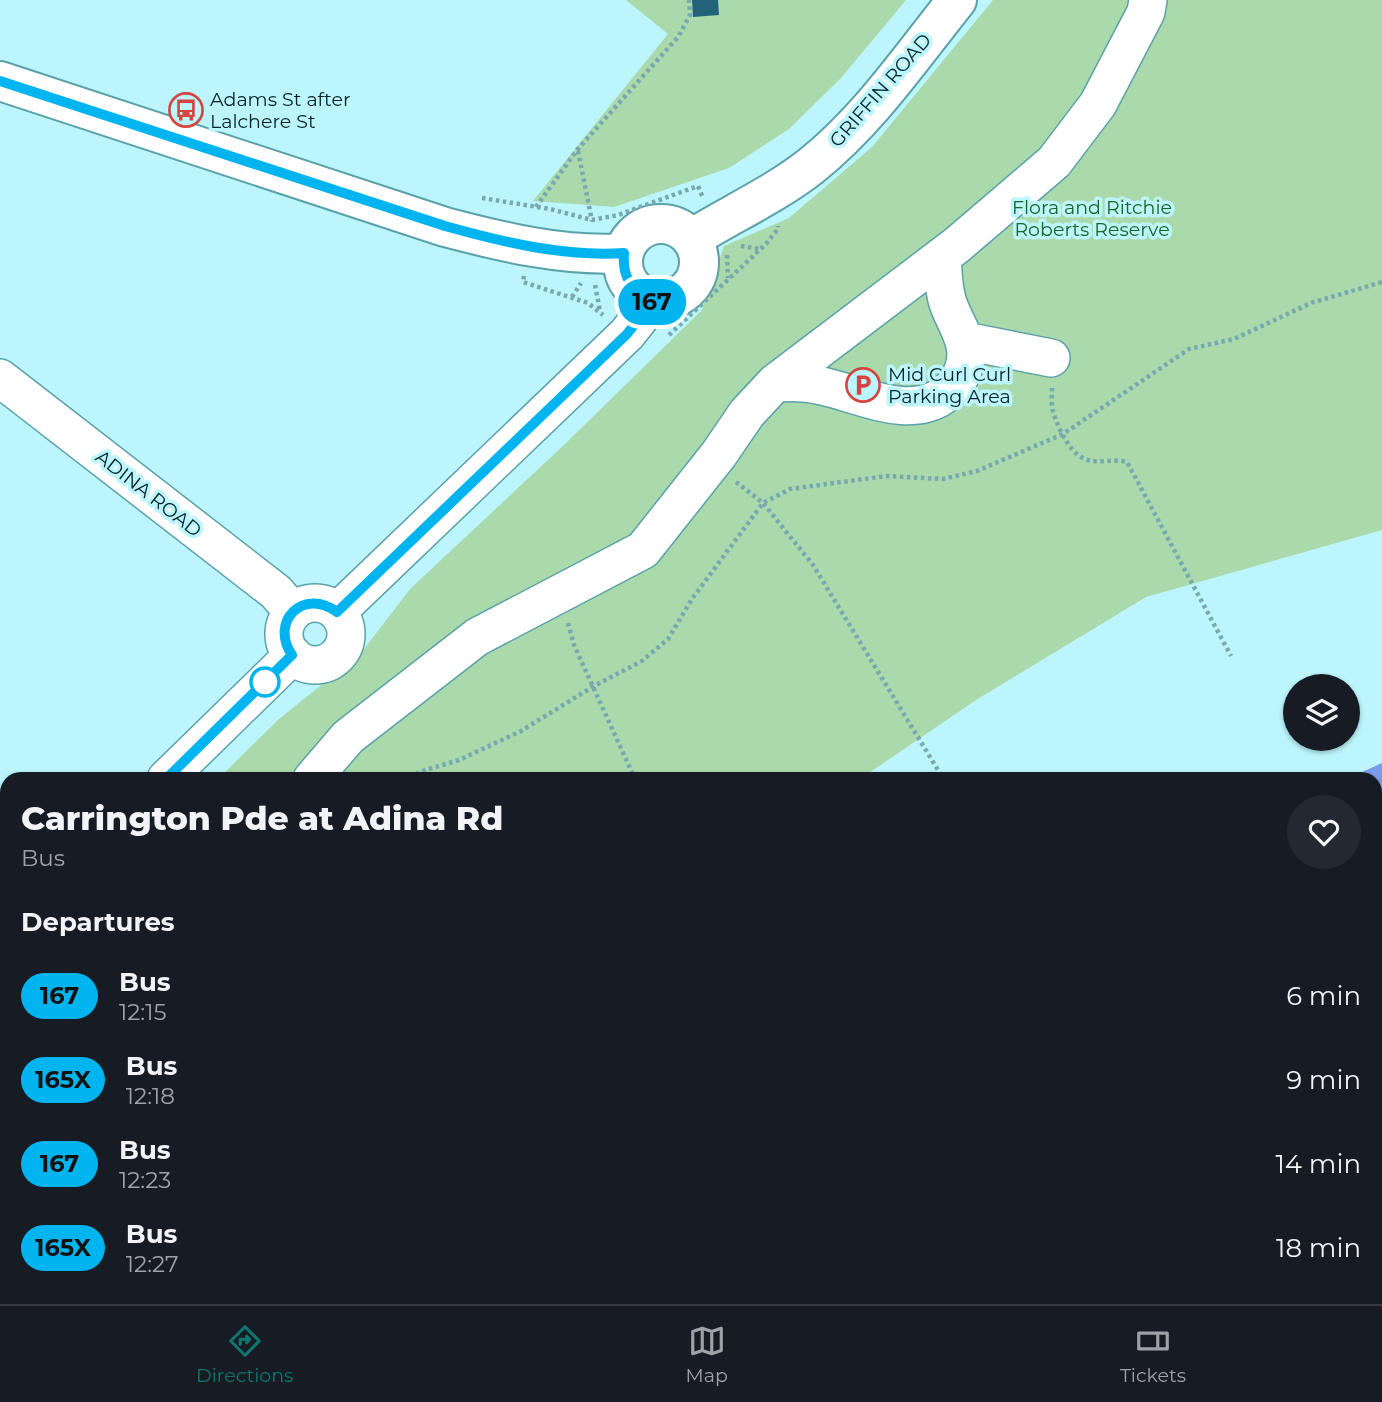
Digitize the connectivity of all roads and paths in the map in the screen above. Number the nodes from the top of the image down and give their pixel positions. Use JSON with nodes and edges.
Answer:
{"nodes":[{"id":1,"x":689,"y":0,"type":"edge"},
{"id":2,"x":957,"y":0,"type":"edge"},
{"id":3,"x":1149,"y":0,"type":"edge"},
{"id":4,"x":0,"y":81,"type":"edge"},
{"id":5,"x":577,"y":150,"type":"junction"},
{"id":6,"x":698,"y":186,"type":"dead end"},
{"id":7,"x":776,"y":190,"type":"junction"},
{"id":8,"x":482,"y":198,"type":"dead end"},
{"id":9,"x":536,"y":206,"type":"junction"},
{"id":10,"x":592,"y":220,"type":"junction"},
{"id":11,"x":709,"y":245,"type":"junction"},
{"id":12,"x":738,"y":245,"type":"dead end"},
{"id":13,"x":529,"y":246,"type":"junction"},
{"id":14,"x":761,"y":249,"type":"junction"},
{"id":15,"x":624,"y":253,"type":"junction"},
{"id":16,"x":942,"y":256,"type":"junction"},
{"id":17,"x":729,"y":279,"type":"junction"},
{"id":18,"x":1382,"y":282,"type":"edge"},
{"id":19,"x":572,"y":296,"type":"junction"},
{"id":20,"x":654,"y":300,"type":"junction"},
{"id":21,"x":867,"y":311,"type":"junction"},
{"id":22,"x":600,"y":312,"type":"junction"},
{"id":23,"x":605,"y":317,"type":"dead end"},
{"id":24,"x":667,"y":337,"type":"dead end"},
{"id":25,"x":965,"y":341,"type":"junction"},
{"id":26,"x":1051,"y":358,"type":"joint"},
{"id":27,"x":0,"y":377,"type":"edge"},
{"id":28,"x":775,"y":383,"type":"junction"},
{"id":29,"x":869,"y":399,"type":"junction"},
{"id":30,"x":1063,"y":434,"type":"junction"},
{"id":31,"x":763,"y":503,"type":"junction"},
{"id":32,"x":559,"y":596,"type":"junction"},
{"id":33,"x":293,"y":612,"type":"junction"},
{"id":34,"x":337,"y":612,"type":"junction"},
{"id":35,"x":292,"y":655,"type":"junction"},
{"id":36,"x":1231,"y":656,"type":"dead end"},
{"id":37,"x":594,"y":686,"type":"junction"},
{"id":38,"x":173,"y":772,"type":"edge"},
{"id":39,"x":318,"y":772,"type":"edge"},
{"id":40,"x":419,"y":772,"type":"edge"},
{"id":41,"x":632,"y":772,"type":"edge"},
{"id":42,"x":939,"y":772,"type":"edge"}],
"edges":[{"from":1,"to":5,"type":"path"},
{"from":2,"to":7,"type":"main road","name":"GRIFFIN ROAD"},
{"from":3,"to":16,"type":"street"},
{"from":4,"to":13,"type":"main road"},
{"from":5,"to":9,"type":"path"},
{"from":5,"to":10,"type":"path"},
{"from":6,"to":10,"type":"path"},
{"from":7,"to":11,"type":"main road","name":"GRIFFIN ROAD"},
{"from":7,"to":14,"type":"path"},
{"from":8,"to":9,"type":"path"},
{"from":9,"to":10,"type":"path"},
{"from":11,"to":15,"type":"main road"},
{"from":11,"to":17,"type":"path"},
{"from":11,"to":20,"type":"main road"},
{"from":12,"to":14,"type":"path"},
{"from":13,"to":15,"type":"main road"},
{"from":13,"to":19,"type":"path"},
{"from":14,"to":17,"type":"path"},
{"from":15,"to":20,"type":"main road"},
{"from":16,"to":21,"type":"street"},
{"from":16,"to":25,"type":"street"},
{"from":17,"to":24,"type":"path"},
{"from":18,"to":30,"type":"path"},
{"from":19,"to":22,"type":"path"},
{"from":19,"to":22,"type":"path"},
{"from":20,"to":34,"type":"street"},
{"from":21,"to":28,"type":"street"},
{"from":21,"to":29,"type":"street"},
{"from":22,"to":23,"type":"path"},
{"from":25,"to":26,"type":"street"},
{"from":25,"to":29,"type":"street"},
{"from":26,"to":30,"type":"path"},
{"from":27,"to":33,"type":"street","name":"ADINA ROAD"},
{"from":28,"to":29,"type":"street"},
{"from":28,"to":32,"type":"street"},
{"from":30,"to":31,"type":"path"},
{"from":30,"to":36,"type":"path"},
{"from":31,"to":37,"type":"path"},
{"from":31,"to":42,"type":"path"},
{"from":32,"to":37,"type":"path"},
{"from":32,"to":39,"type":"street"},
{"from":33,"to":34,"type":"street"},
{"from":33,"to":35,"type":"street"},
{"from":34,"to":35,"type":"street"},
{"from":35,"to":38,"type":"street"},
{"from":37,"to":40,"type":"path"},
{"from":37,"to":41,"type":"path"}]}
